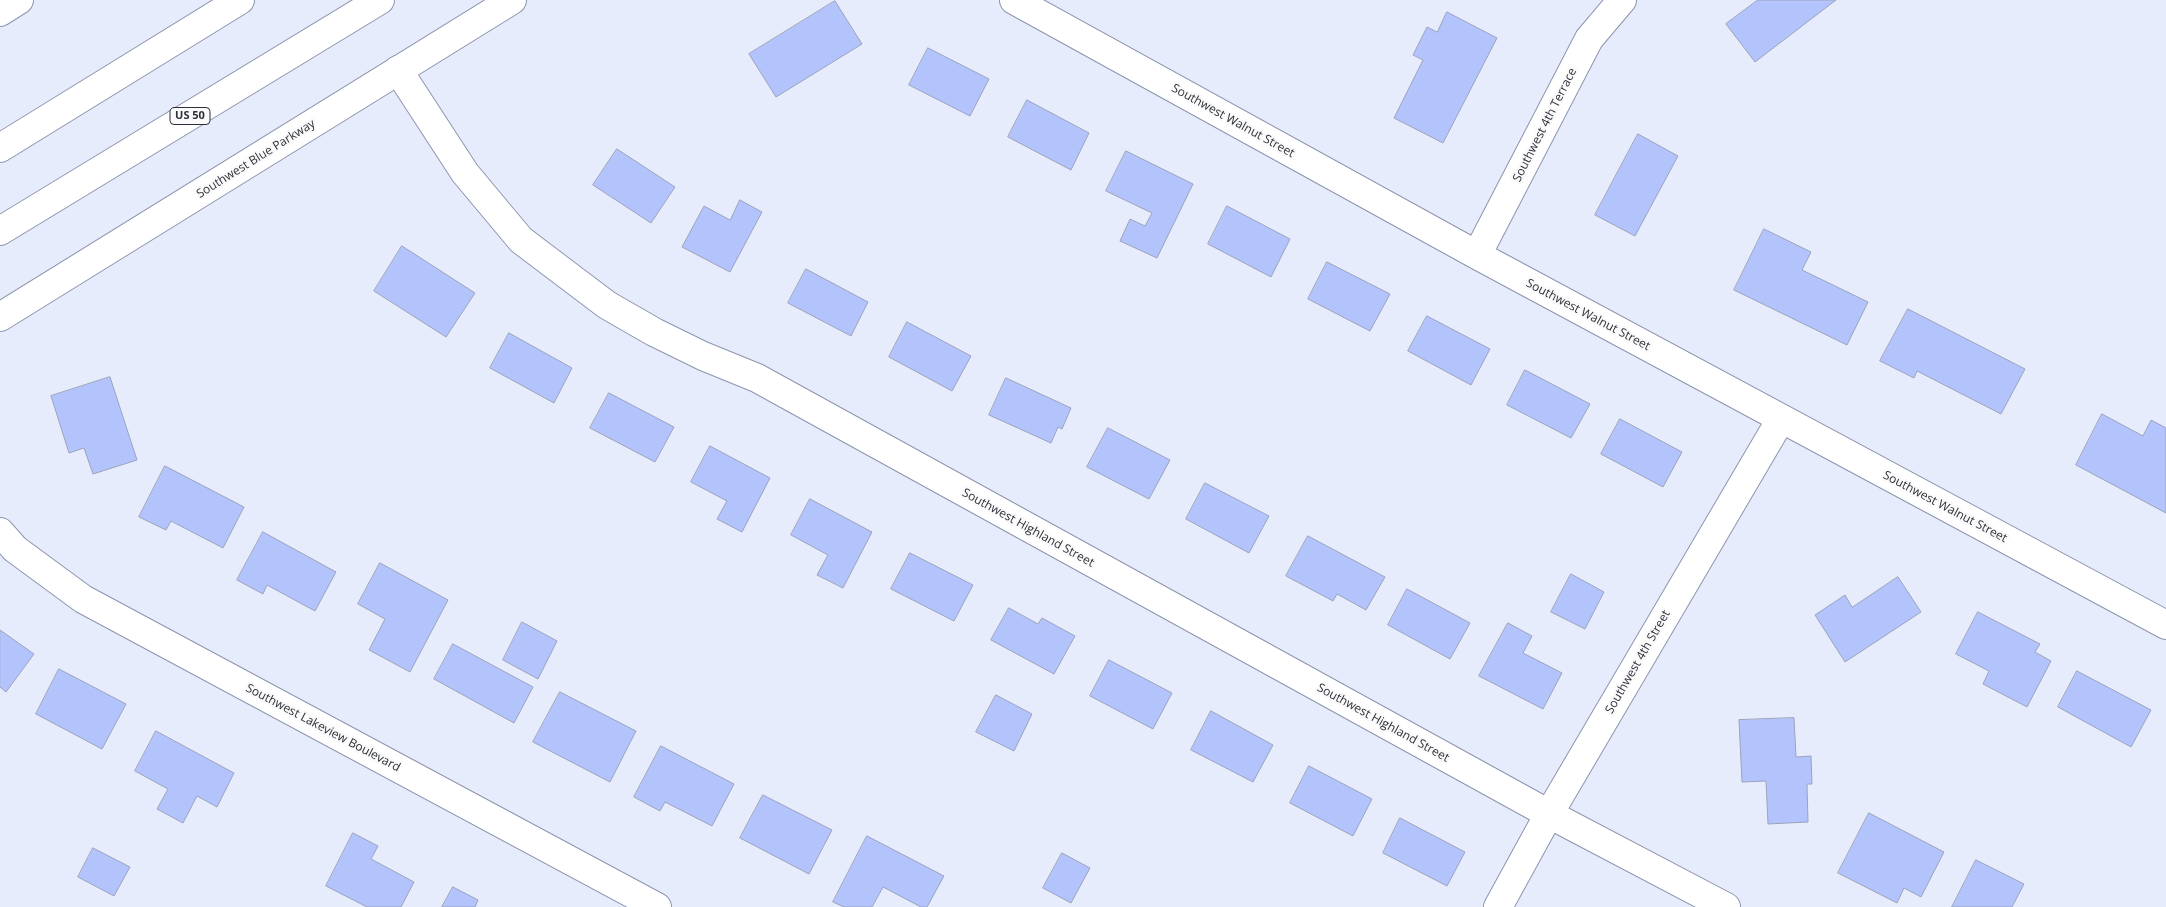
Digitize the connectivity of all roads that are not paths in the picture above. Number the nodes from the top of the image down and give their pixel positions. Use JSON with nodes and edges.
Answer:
{"nodes":[{"id":1,"x":19,"y":0,"type":"edge"},
{"id":2,"x":240,"y":0,"type":"edge"},
{"id":3,"x":380,"y":0,"type":"edge"},
{"id":4,"x":512,"y":0,"type":"edge"},
{"id":5,"x":1014,"y":0,"type":"edge"},
{"id":6,"x":1622,"y":0,"type":"edge"},
{"id":7,"x":0,"y":12,"type":"edge"},
{"id":8,"x":398,"y":70,"type":"junction"},
{"id":9,"x":0,"y":148,"type":"edge"},
{"id":10,"x":0,"y":231,"type":"edge"},
{"id":11,"x":1477,"y":256,"type":"junction"},
{"id":12,"x":0,"y":317,"type":"edge"},
{"id":13,"x":1781,"y":419,"type":"junction"},
{"id":14,"x":0,"y":532,"type":"edge"},
{"id":15,"x":2166,"y":625,"type":"edge"},
{"id":16,"x":1548,"y":814,"type":"junction"},
{"id":17,"x":657,"y":907,"type":"edge"},
{"id":18,"x":1498,"y":907,"type":"edge"},
{"id":19,"x":1726,"y":907,"type":"edge"}],
"edges":[{"from":1,"to":7,"type":"main road"},
{"from":2,"to":9,"type":"main road"},
{"from":3,"to":10,"type":"main road","number":"US 50"},
{"from":4,"to":8,"type":"main road","name":"Southwest Blue Parkway"},
{"from":5,"to":11,"type":"main road","name":"Southwest Walnut Street"},
{"from":6,"to":11,"type":"main road","name":"Southwest 4th Terrace"},
{"from":8,"to":12,"type":"main road","name":"Southwest Blue Parkway"},
{"from":8,"to":16,"type":"main road","name":"Southwest Highland Street"},
{"from":11,"to":13,"type":"main road","name":"Southwest Walnut Street"},
{"from":13,"to":15,"type":"main road","name":"Southwest Walnut Street"},
{"from":13,"to":16,"type":"main road","name":"Southwest 4th Street"},
{"from":14,"to":17,"type":"main road","name":"Southwest Lakeview Boulevard"},
{"from":16,"to":18,"type":"main road","name":"Southwest 4th Street"},
{"from":16,"to":19,"type":"main road","name":"Southwest Highland Street"}]}
